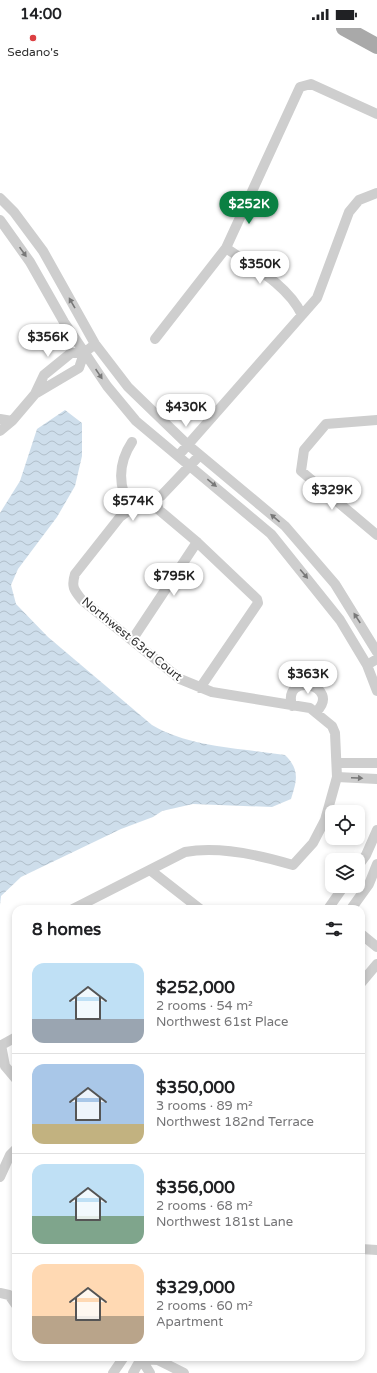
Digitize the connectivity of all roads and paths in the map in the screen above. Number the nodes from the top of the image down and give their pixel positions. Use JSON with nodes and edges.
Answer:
{"nodes":[{"id":1,"x":344,"y":28,"type":"edge"},
{"id":2,"x":372,"y":38,"type":"edge"},
{"id":3,"x":377,"y":114,"type":"edge"},
{"id":4,"x":377,"y":193,"type":"edge"},
{"id":5,"x":0,"y":198,"type":"edge"},
{"id":6,"x":0,"y":220,"type":"edge"},
{"id":7,"x":226,"y":248,"type":"junction"},
{"id":8,"x":302,"y":315,"type":"junction"},
{"id":9,"x":155,"y":339,"type":"dead end"},
{"id":10,"x":96,"y":344,"type":"junction"},
{"id":11,"x":84,"y":353,"type":"junction"},
{"id":12,"x":35,"y":394,"type":"junction"},
{"id":13,"x":0,"y":419,"type":"edge"},
{"id":14,"x":377,"y":420,"type":"edge"},
{"id":15,"x":12,"y":421,"type":"junction"},
{"id":16,"x":0,"y":432,"type":"edge"},
{"id":17,"x":132,"y":442,"type":"dead end"},
{"id":18,"x":188,"y":445,"type":"junction"},
{"id":19,"x":200,"y":455,"type":"junction"},
{"id":20,"x":178,"y":456,"type":"junction"},
{"id":21,"x":191,"y":466,"type":"junction"},
{"id":22,"x":154,"y":499,"type":"junction"},
{"id":23,"x":132,"y":508,"type":"junction"},
{"id":24,"x":377,"y":535,"type":"edge"},
{"id":25,"x":197,"y":542,"type":"junction"},
{"id":26,"x":132,"y":640,"type":"junction"},
{"id":27,"x":377,"y":652,"type":"edge"},
{"id":28,"x":377,"y":659,"type":"edge"},
{"id":29,"x":367,"y":665,"type":"junction"},
{"id":30,"x":200,"y":688,"type":"junction"},
{"id":31,"x":377,"y":692,"type":"edge"},
{"id":32,"x":292,"y":706,"type":"junction"},
{"id":33,"x":316,"y":712,"type":"junction"},
{"id":34,"x":338,"y":763,"type":"junction"},
{"id":35,"x":377,"y":763,"type":"edge"},
{"id":36,"x":337,"y":777,"type":"junction"},
{"id":37,"x":377,"y":779,"type":"edge"},
{"id":38,"x":377,"y":830,"type":"edge"},
{"id":39,"x":365,"y":856,"type":"edge"},
{"id":40,"x":377,"y":864,"type":"edge"},
{"id":41,"x":150,"y":870,"type":"junction"},
{"id":42,"x":339,"y":893,"type":"edge"},
{"id":43,"x":81,"y":905,"type":"edge"},
{"id":44,"x":195,"y":905,"type":"edge"},
{"id":45,"x":331,"y":905,"type":"edge"},
{"id":46,"x":354,"y":905,"type":"edge"},
{"id":47,"x":365,"y":937,"type":"edge"},
{"id":48,"x":377,"y":947,"type":"edge"},
{"id":49,"x":377,"y":964,"type":"edge"},
{"id":50,"x":365,"y":979,"type":"edge"},
{"id":51,"x":12,"y":1039,"type":"edge"},
{"id":52,"x":1,"y":1046,"type":"edge"},
{"id":53,"x":12,"y":1074,"type":"edge"},
{"id":54,"x":12,"y":1154,"type":"edge"},
{"id":55,"x":0,"y":1177,"type":"edge"},
{"id":56,"x":365,"y":1249,"type":"edge"},
{"id":57,"x":377,"y":1250,"type":"edge"},
{"id":58,"x":0,"y":1293,"type":"edge"},
{"id":59,"x":12,"y":1299,"type":"edge"},
{"id":60,"x":121,"y":1361,"type":"edge"},
{"id":61,"x":139,"y":1361,"type":"edge"},
{"id":62,"x":142,"y":1361,"type":"edge"},
{"id":63,"x":160,"y":1361,"type":"edge"},
{"id":64,"x":113,"y":1373,"type":"edge"},
{"id":65,"x":133,"y":1373,"type":"edge"},
{"id":66,"x":150,"y":1373,"type":"edge"},
{"id":67,"x":184,"y":1373,"type":"edge"}],
"edges":[{"from":1,"to":2,"type":"main road"},
{"from":3,"to":7,"type":"street"},
{"from":4,"to":8,"type":"street"},
{"from":10,"to":5,"type":"street","one_way":true},
{"from":6,"to":11,"type":"street","one_way":true},
{"from":7,"to":8,"type":"street"},
{"from":7,"to":9,"type":"street"},
{"from":8,"to":18,"type":"street"},
{"from":10,"to":11,"type":"street"},
{"from":10,"to":18,"type":"street"},
{"from":11,"to":12,"type":"street"},
{"from":11,"to":12,"type":"street"},
{"from":11,"to":20,"type":"street","one_way":true},
{"from":12,"to":15,"type":"street"},
{"from":13,"to":15,"type":"street"},
{"from":14,"to":24,"type":"street"},
{"from":15,"to":16,"type":"street"},
{"from":17,"to":23,"type":"street"},
{"from":18,"to":19,"type":"street"},
{"from":18,"to":20,"type":"street"},
{"from":19,"to":21,"type":"street"},
{"from":27,"to":19,"type":"street","one_way":true},
{"from":20,"to":21,"type":"street"},
{"from":21,"to":22,"type":"street"},
{"from":21,"to":29,"type":"street","one_way":true},
{"from":22,"to":23,"type":"street"},
{"from":22,"to":25,"type":"street"},
{"from":23,"to":26,"type":"street","name":"Northwest 63rd Court"},
{"from":25,"to":26,"type":"street"},
{"from":25,"to":30,"type":"street"},
{"from":26,"to":30,"type":"street","name":"Northwest 63rd Court"},
{"from":28,"to":29,"type":"street"},
{"from":29,"to":31,"type":"street"},
{"from":30,"to":32,"type":"street","name":"Northwest 63rd Court"},
{"from":32,"to":33,"type":"street","name":"Northwest 63rd Court"},
{"from":32,"to":33,"type":"street"},
{"from":33,"to":34,"type":"street","name":"Northwest 63rd Court"},
{"from":34,"to":35,"type":"street"},
{"from":34,"to":36,"type":"street","name":"Northwest 63rd Court"},
{"from":36,"to":37,"type":"street","one_way":true},
{"from":36,"to":41,"type":"street","name":"Northwest 63rd Court"},
{"from":38,"to":39,"type":"street"},
{"from":40,"to":46,"type":"street"},
{"from":41,"to":43,"type":"street","name":"Northwest 63rd Court"},
{"from":41,"to":44,"type":"street"},
{"from":42,"to":45,"type":"street"},
{"from":47,"to":48,"type":"street"},
{"from":49,"to":50,"type":"street"},
{"from":51,"to":52,"type":"street"},
{"from":52,"to":53,"type":"street"},
{"from":54,"to":55,"type":"street"},
{"from":56,"to":57,"type":"street"},
{"from":58,"to":59,"type":"street"},
{"from":60,"to":64,"type":"street"},
{"from":61,"to":65,"type":"street"},
{"from":62,"to":66,"type":"street"},
{"from":63,"to":67,"type":"street"}]}
